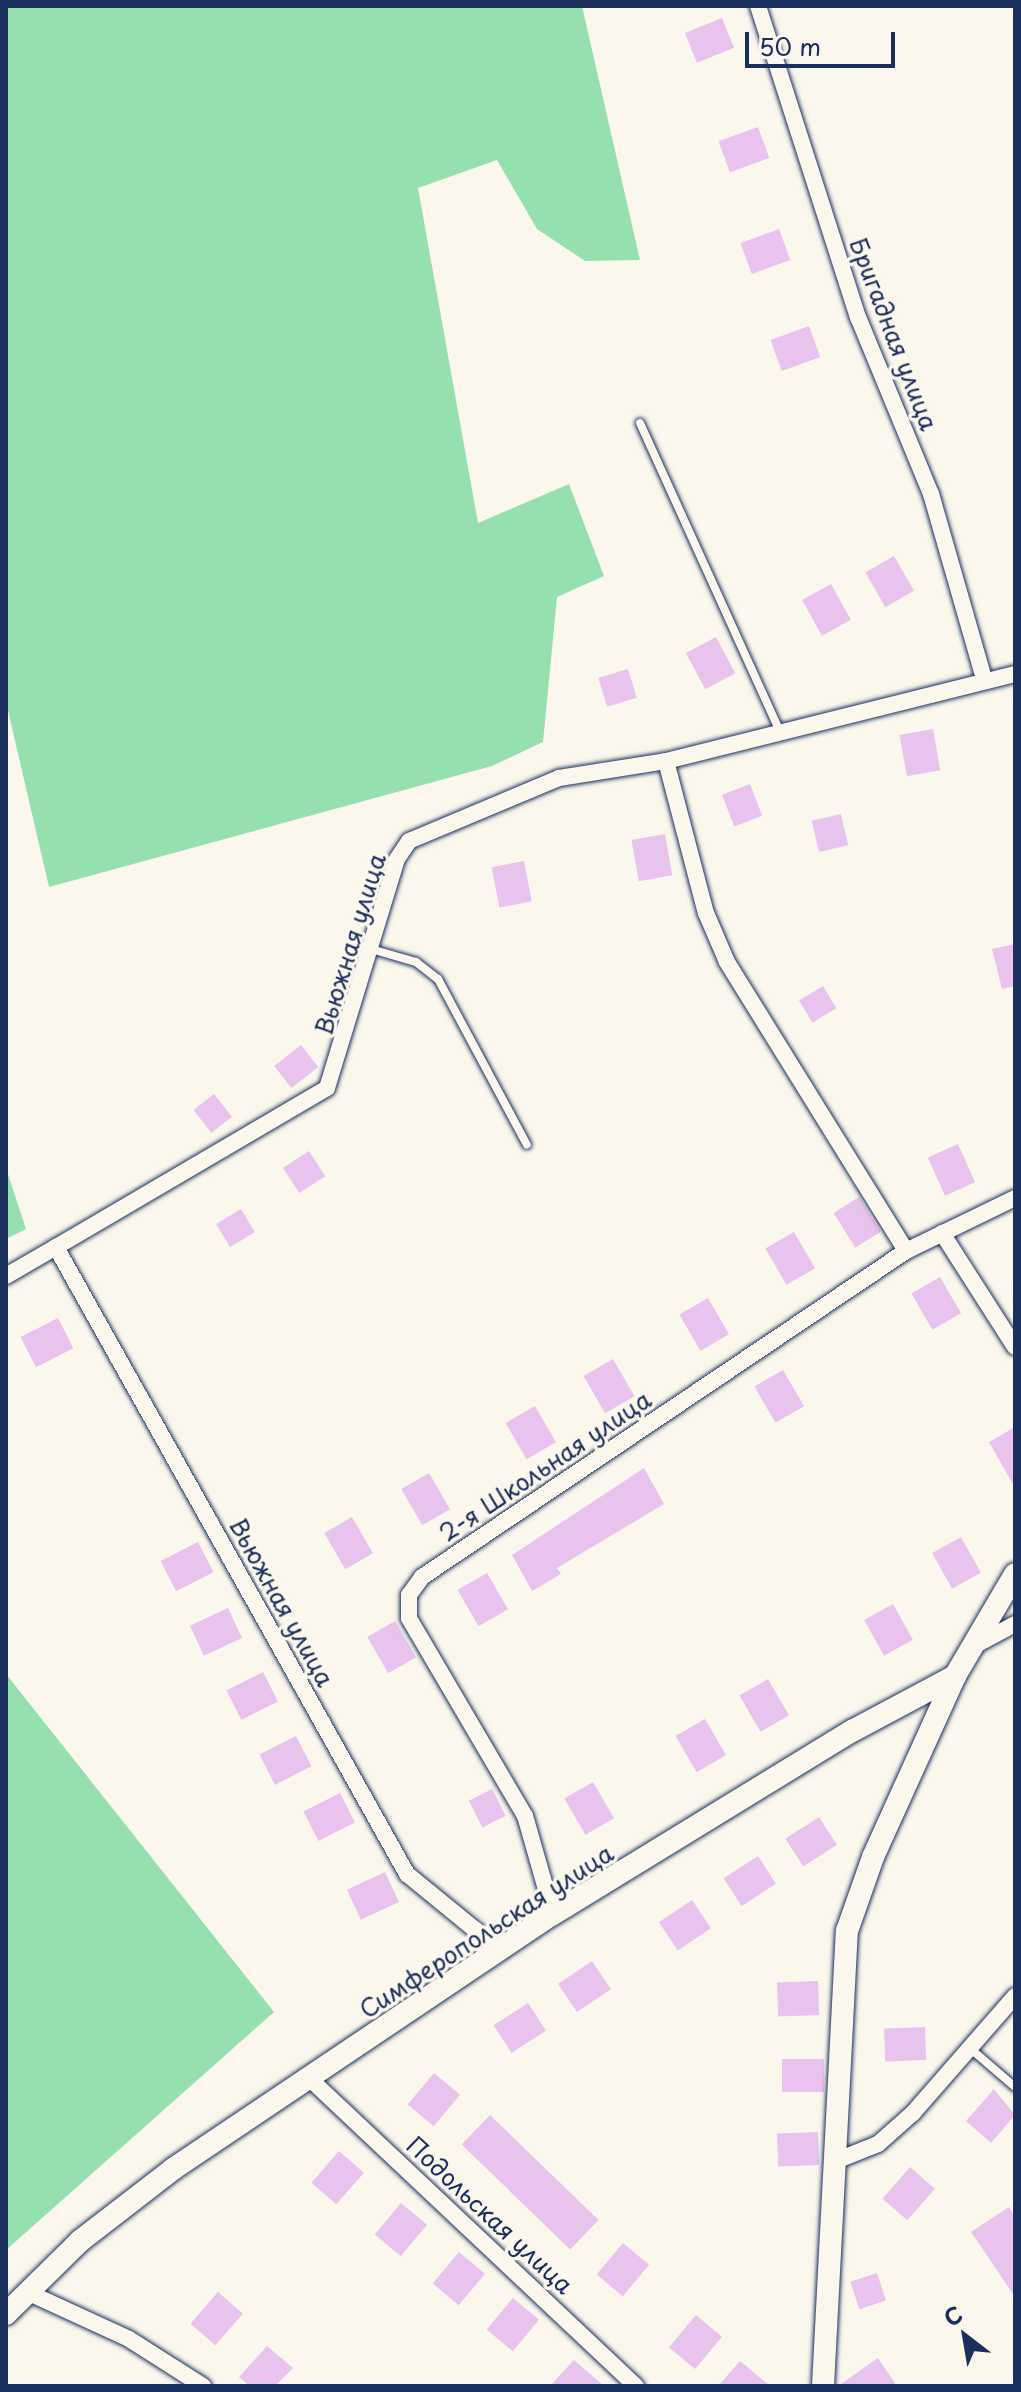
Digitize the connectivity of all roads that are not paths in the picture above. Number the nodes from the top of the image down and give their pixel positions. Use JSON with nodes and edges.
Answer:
{"nodes":[{"id":1,"x":758,"y":6,"type":"edge"},
{"id":2,"x":640,"y":423,"type":"dead end"},
{"id":3,"x":1015,"y":674,"type":"edge"},
{"id":4,"x":984,"y":679,"type":"junction"},
{"id":5,"x":780,"y":732,"type":"junction"},
{"id":6,"x":666,"y":761,"type":"junction"},
{"id":7,"x":371,"y":949,"type":"junction"},
{"id":8,"x":527,"y":1145,"type":"dead end"},
{"id":9,"x":1015,"y":1198,"type":"edge"},
{"id":10,"x":942,"y":1233,"type":"junction"},
{"id":11,"x":56,"y":1247,"type":"junction"},
{"id":12,"x":906,"y":1251,"type":"junction"},
{"id":13,"x":6,"y":1276,"type":"edge"},
{"id":14,"x":1015,"y":1347,"type":"edge"},
{"id":15,"x":1015,"y":1574,"type":"edge"},
{"id":16,"x":1015,"y":1624,"type":"edge"},
{"id":17,"x":974,"y":1646,"type":"junction"},
{"id":18,"x":955,"y":1676,"type":"junction"},
{"id":19,"x":553,"y":1914,"type":"junction"},
{"id":20,"x":501,"y":1951,"type":"junction"},
{"id":21,"x":1015,"y":1996,"type":"edge"},
{"id":22,"x":972,"y":2050,"type":"junction"},
{"id":23,"x":310,"y":2079,"type":"junction"},
{"id":24,"x":1015,"y":2087,"type":"edge"},
{"id":25,"x":838,"y":2160,"type":"junction"},
{"id":26,"x":27,"y":2292,"type":"junction"},
{"id":27,"x":7,"y":2312,"type":"edge"},
{"id":28,"x":203,"y":2386,"type":"edge"},
{"id":29,"x":636,"y":2386,"type":"edge"},
{"id":30,"x":823,"y":2386,"type":"edge"}],
"edges":[{"from":1,"to":4,"type":"street","name":"Бригадная улица"},
{"from":2,"to":5,"type":"lane"},
{"from":3,"to":4,"type":"street","name":"Вьюжная улица"},
{"from":4,"to":5,"type":"street","name":"Вьюжная улица"},
{"from":5,"to":6,"type":"street","name":"Вьюжная улица"},
{"from":6,"to":7,"type":"street","name":"Вьюжная улица"},
{"from":6,"to":12,"type":"street"},
{"from":7,"to":8,"type":"lane"},
{"from":7,"to":11,"type":"street","name":"Вьюжная улица"},
{"from":9,"to":10,"type":"street","name":"2-я Школьная улица"},
{"from":10,"to":12,"type":"street","name":"2-я Школьная улица"},
{"from":10,"to":14,"type":"street"},
{"from":11,"to":13,"type":"street","name":"Вьюжная улица"},
{"from":11,"to":20,"type":"street","name":"Вьюжная улица"},
{"from":12,"to":19,"type":"street","name":"2-я Школьная улица"},
{"from":15,"to":17,"type":"street"},
{"from":16,"to":17,"type":"street","name":"Симферопольская улица"},
{"from":17,"to":18,"type":"street","name":"Симферопольская улица"},
{"from":18,"to":19,"type":"street","name":"Симферопольская улица"},
{"from":18,"to":25,"type":"street"},
{"from":19,"to":20,"type":"street","name":"Симферопольская улица"},
{"from":20,"to":23,"type":"street","name":"Симферопольская улица"},
{"from":21,"to":22,"type":"street"},
{"from":22,"to":24,"type":"lane"},
{"from":22,"to":25,"type":"street"},
{"from":23,"to":26,"type":"street","name":"Симферопольская улица"},
{"from":23,"to":29,"type":"street","name":"Подольская улица"},
{"from":25,"to":30,"type":"street"},
{"from":26,"to":27,"type":"street","name":"Симферопольская улица"},
{"from":26,"to":28,"type":"street"}]}
